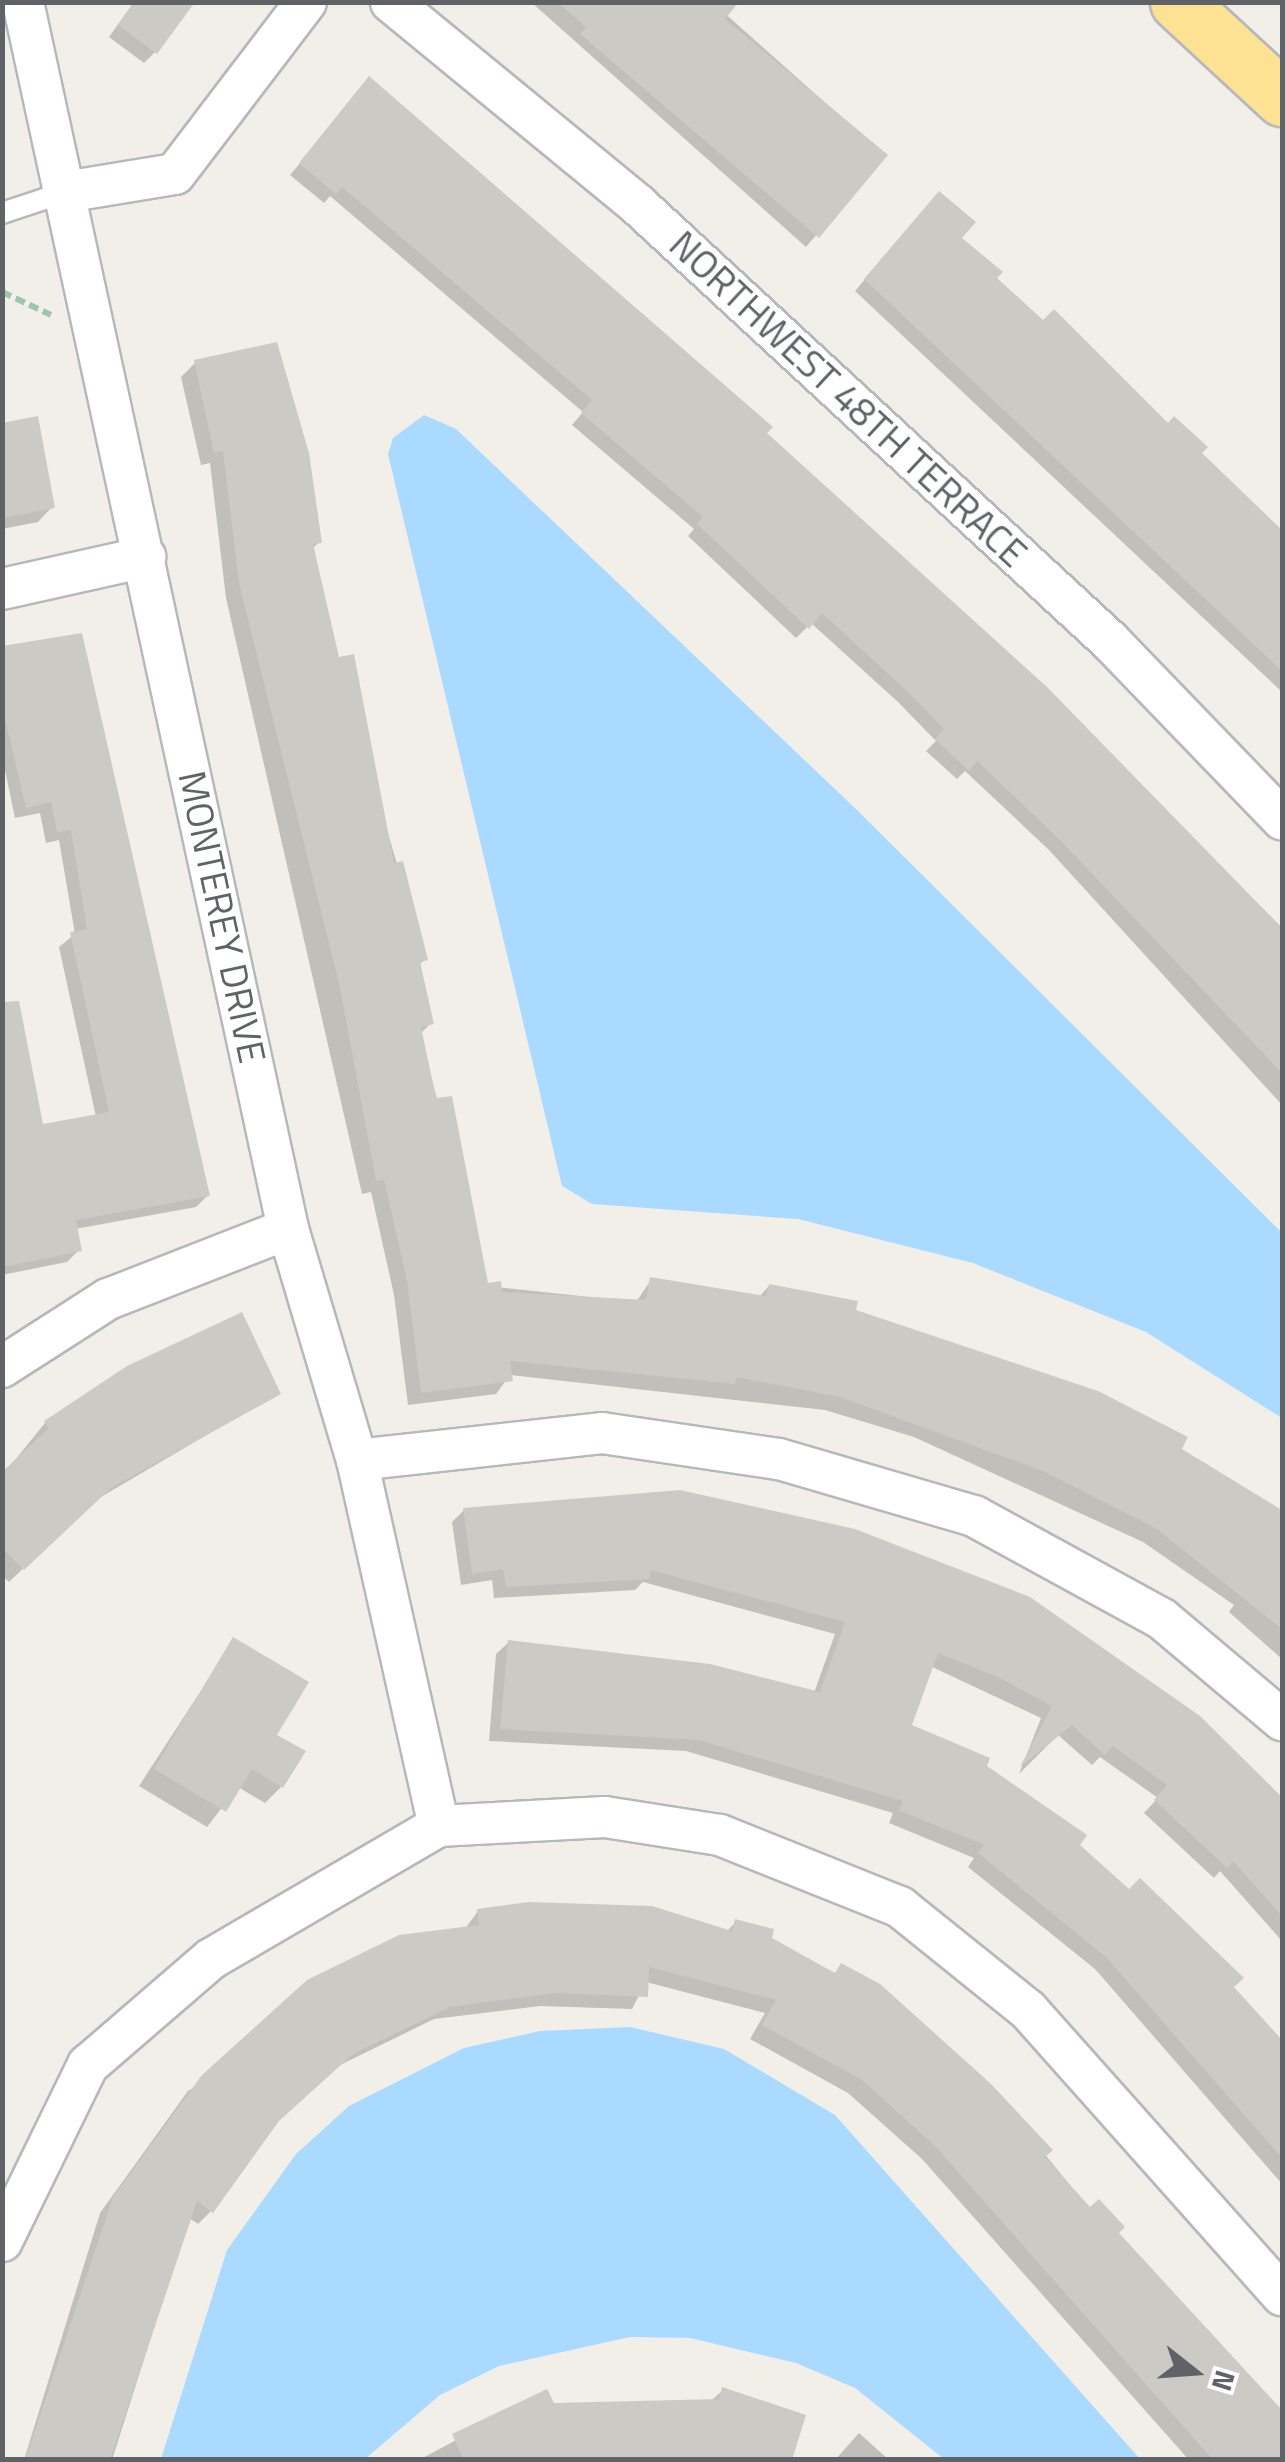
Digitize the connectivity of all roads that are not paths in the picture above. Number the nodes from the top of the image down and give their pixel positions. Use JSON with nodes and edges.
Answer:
{"nodes":[{"id":1,"x":22,"y":2,"type":"edge"},
{"id":2,"x":306,"y":2,"type":"edge"},
{"id":3,"x":391,"y":2,"type":"edge"},
{"id":4,"x":1178,"y":2,"type":"edge"},
{"id":5,"x":1282,"y":98,"type":"edge"},
{"id":6,"x":64,"y":192,"type":"junction"},
{"id":7,"x":2,"y":212,"type":"edge"},
{"id":8,"x":145,"y":557,"type":"junction"},
{"id":9,"x":2,"y":589,"type":"edge"},
{"id":10,"x":1282,"y":819,"type":"edge"},
{"id":11,"x":288,"y":1229,"type":"junction"},
{"id":12,"x":2,"y":1367,"type":"edge"},
{"id":13,"x":357,"y":1460,"type":"junction"},
{"id":14,"x":1282,"y":1720,"type":"edge"},
{"id":15,"x":439,"y":1826,"type":"junction"},
{"id":16,"x":2,"y":2241,"type":"edge"},
{"id":17,"x":1282,"y":2295,"type":"edge"}],
"edges":[{"from":1,"to":6,"type":"street","name":"MONTEREY DRIVE"},
{"from":2,"to":6,"type":"street"},
{"from":3,"to":10,"type":"street","name":"NORTHWEST 48TH TERRACE"},
{"from":4,"to":5,"type":"highway"},
{"from":6,"to":7,"type":"lane"},
{"from":6,"to":8,"type":"street","name":"MONTEREY DRIVE"},
{"from":8,"to":9,"type":"street"},
{"from":8,"to":11,"type":"street","name":"MONTEREY DRIVE"},
{"from":11,"to":12,"type":"street"},
{"from":11,"to":13,"type":"street","name":"MONTEREY DRIVE"},
{"from":13,"to":14,"type":"street"},
{"from":13,"to":15,"type":"street","name":"MONTEREY DRIVE"},
{"from":15,"to":16,"type":"street"},
{"from":15,"to":17,"type":"street"}]}
